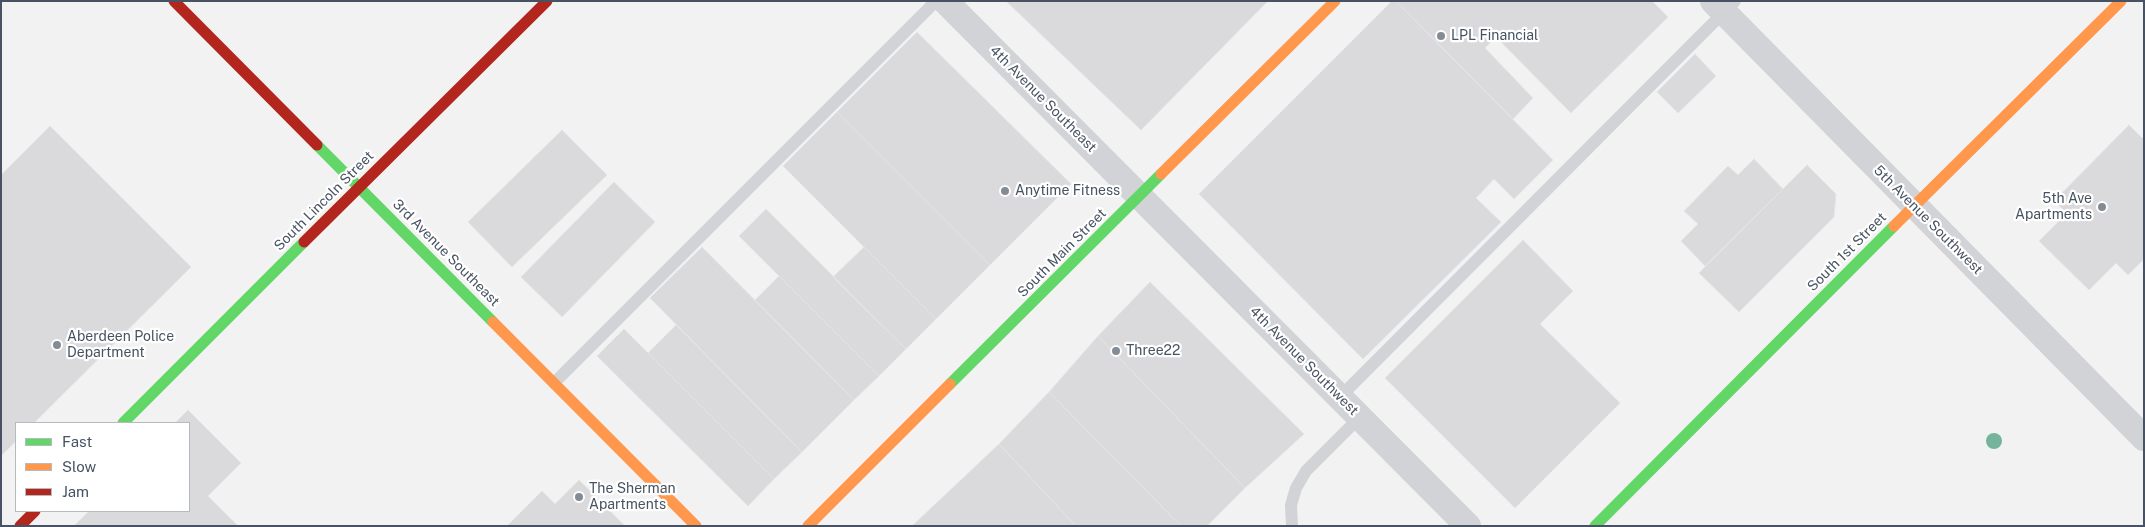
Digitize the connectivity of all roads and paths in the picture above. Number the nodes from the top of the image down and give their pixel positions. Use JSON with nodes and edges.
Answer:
{"nodes":[{"id":1,"x":174,"y":1,"type":"edge"},
{"id":2,"x":546,"y":1,"type":"edge"},
{"id":3,"x":936,"y":1,"type":"edge"},
{"id":4,"x":946,"y":1,"type":"edge"},
{"id":5,"x":1335,"y":1,"type":"edge"},
{"id":6,"x":2099,"y":1,"type":"edge"},
{"id":7,"x":2121,"y":1,"type":"edge"},
{"id":8,"x":1724,"y":5,"type":"edge"},
{"id":9,"x":2110,"y":12,"type":"junction"},
{"id":10,"x":359,"y":187,"type":"junction"},
{"id":11,"x":1141,"y":196,"type":"junction"},
{"id":12,"x":1914,"y":206,"type":"junction"},
{"id":13,"x":554,"y":383,"type":"junction"},
{"id":14,"x":1340,"y":396,"type":"junction"},
{"id":15,"x":1360,"y":417,"type":"junction"},
{"id":16,"x":124,"y":422,"type":"edge"},
{"id":17,"x":2144,"y":438,"type":"edge"},
{"id":18,"x":35,"y":512,"type":"edge"},
{"id":19,"x":20,"y":526,"type":"edge"},
{"id":20,"x":696,"y":526,"type":"edge"},
{"id":21,"x":808,"y":526,"type":"edge"},
{"id":22,"x":1292,"y":526,"type":"edge"},
{"id":23,"x":1468,"y":526,"type":"edge"},
{"id":24,"x":1595,"y":526,"type":"edge"}],
"edges":[{"from":1,"to":10,"type":"street","name":"3rd Avenue Southeast"},
{"from":2,"to":10,"type":"street","name":"South Lincoln Street"},
{"from":3,"to":13,"type":"lane"},
{"from":4,"to":11,"type":"street","name":"4th Avenue Southeast"},
{"from":5,"to":11,"type":"street","name":"South Main Street"},
{"from":6,"to":9,"type":"lane"},
{"from":7,"to":9,"type":"street","name":"South 1st Street"},
{"from":8,"to":12,"type":"street","name":"5th Avenue Southwest"},
{"from":8,"to":14,"type":"lane"},
{"from":9,"to":12,"type":"street","name":"South 1st Street"},
{"from":10,"to":13,"type":"street","name":"3rd Avenue Southeast"},
{"from":10,"to":16,"type":"street","name":"South Lincoln Street"},
{"from":11,"to":14,"type":"street","name":"4th Avenue Southwest"},
{"from":11,"to":21,"type":"street","name":"South Main Street"},
{"from":12,"to":17,"type":"street","name":"5th Avenue Southwest"},
{"from":12,"to":24,"type":"street","name":"South 1st Street"},
{"from":13,"to":20,"type":"street","name":"3rd Avenue Southeast"},
{"from":14,"to":15,"type":"street","name":"4th Avenue Southwest"},
{"from":15,"to":22,"type":"lane"},
{"from":15,"to":23,"type":"street","name":"4th Avenue Southwest"},
{"from":18,"to":19,"type":"street"}]}
